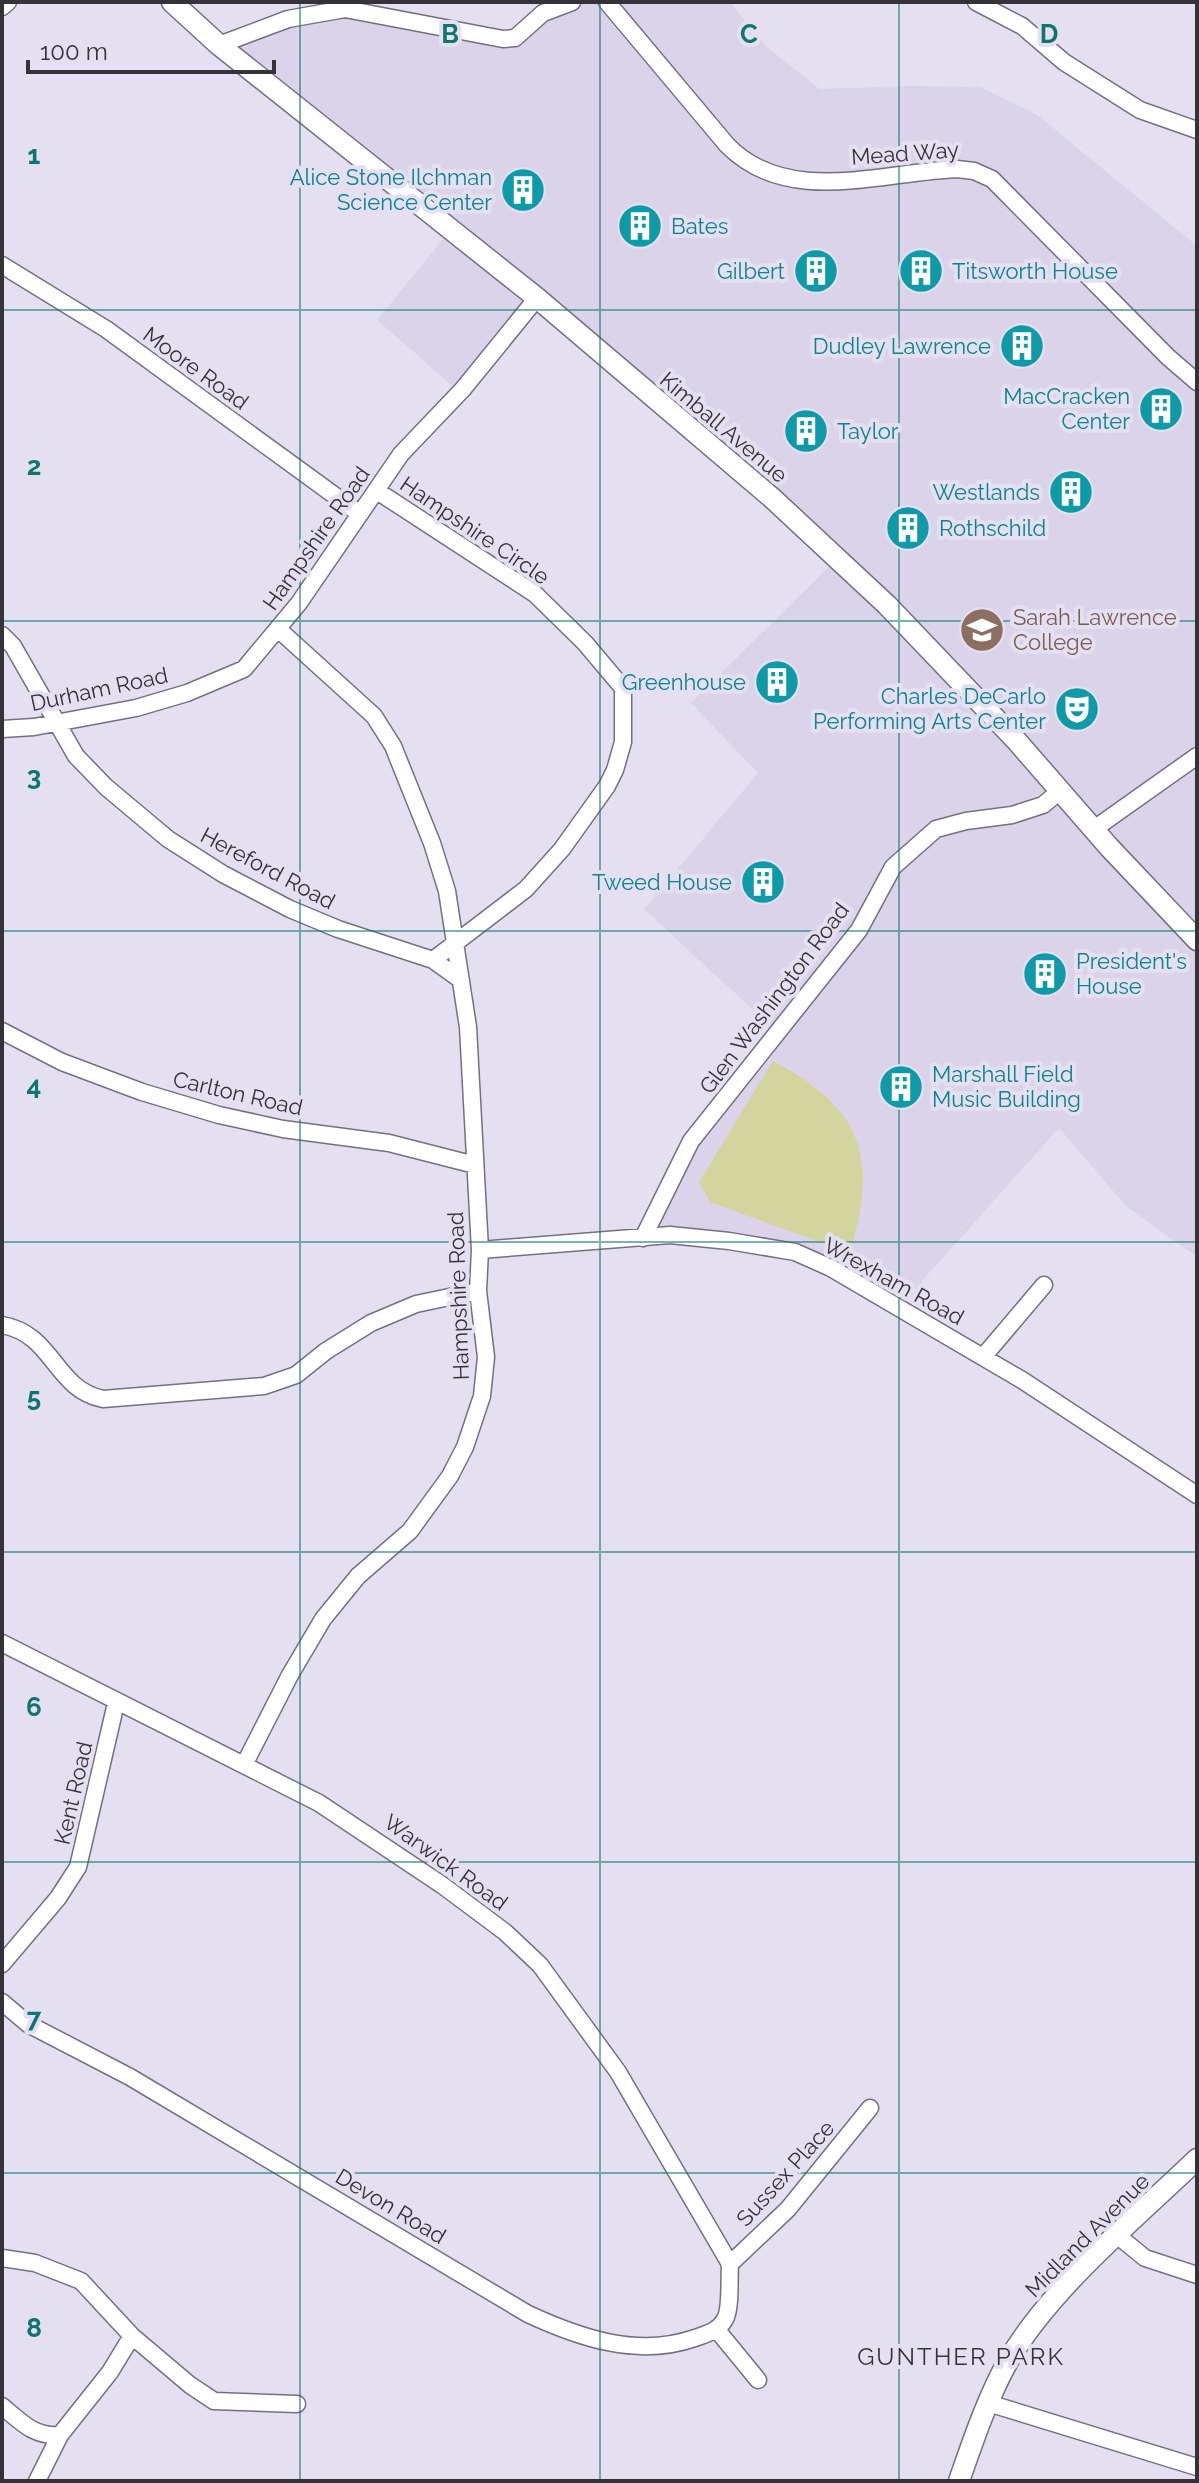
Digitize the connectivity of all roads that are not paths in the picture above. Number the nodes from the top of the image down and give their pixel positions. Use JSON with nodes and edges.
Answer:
{"nodes":[{"id":1,"x":8,"y":2,"type":"edge"},
{"id":2,"x":172,"y":2,"type":"edge"},
{"id":3,"x":572,"y":2,"type":"edge"},
{"id":4,"x":607,"y":2,"type":"edge"},
{"id":5,"x":976,"y":2,"type":"edge"},
{"id":6,"x":357,"y":6,"type":"edge"},
{"id":7,"x":2,"y":7,"type":"edge"},
{"id":8,"x":219,"y":45,"type":"junction"},
{"id":9,"x":1197,"y":130,"type":"edge"},
{"id":10,"x":2,"y":265,"type":"edge"},
{"id":11,"x":537,"y":298,"type":"junction"},
{"id":12,"x":1197,"y":382,"type":"edge"},
{"id":13,"x":377,"y":491,"type":"junction"},
{"id":14,"x":360,"y":514,"type":"junction"},
{"id":15,"x":278,"y":629,"type":"junction"},
{"id":16,"x":2,"y":635,"type":"edge"},
{"id":17,"x":56,"y":723,"type":"junction"},
{"id":18,"x":2,"y":729,"type":"edge"},
{"id":19,"x":1197,"y":756,"type":"edge"},
{"id":20,"x":1061,"y":790,"type":"junction"},
{"id":21,"x":1094,"y":829,"type":"junction"},
{"id":22,"x":1197,"y":940,"type":"edge"},
{"id":23,"x":456,"y":943,"type":"junction"},
{"id":24,"x":433,"y":960,"type":"junction"},
{"id":25,"x":461,"y":980,"type":"junction"},
{"id":26,"x":2,"y":1031,"type":"edge"},
{"id":27,"x":475,"y":1165,"type":"junction"},
{"id":28,"x":643,"y":1238,"type":"junction"},
{"id":29,"x":480,"y":1250,"type":"junction"},
{"id":30,"x":1044,"y":1285,"type":"dead end"},
{"id":31,"x":478,"y":1291,"type":"junction"},
{"id":32,"x":2,"y":1325,"type":"edge"},
{"id":33,"x":983,"y":1357,"type":"junction"},
{"id":34,"x":1197,"y":1495,"type":"edge"},
{"id":35,"x":2,"y":1643,"type":"edge"},
{"id":36,"x":116,"y":1703,"type":"junction"},
{"id":37,"x":244,"y":1765,"type":"junction"},
{"id":38,"x":2,"y":1964,"type":"edge"},
{"id":39,"x":2,"y":2002,"type":"edge"},
{"id":40,"x":870,"y":2108,"type":"dead end"},
{"id":41,"x":1197,"y":2159,"type":"edge"},
{"id":42,"x":1118,"y":2236,"type":"junction"},
{"id":43,"x":2,"y":2258,"type":"edge"},
{"id":44,"x":730,"y":2264,"type":"junction"},
{"id":45,"x":1197,"y":2275,"type":"edge"},
{"id":46,"x":717,"y":2330,"type":"junction"},
{"id":47,"x":132,"y":2336,"type":"junction"},
{"id":48,"x":758,"y":2380,"type":"dead end"},
{"id":49,"x":988,"y":2403,"type":"junction"},
{"id":50,"x":297,"y":2404,"type":"dead end"},
{"id":51,"x":2,"y":2406,"type":"edge"},
{"id":52,"x":60,"y":2435,"type":"junction"},
{"id":53,"x":1197,"y":2467,"type":"edge"},
{"id":54,"x":37,"y":2481,"type":"edge"},
{"id":55,"x":959,"y":2481,"type":"edge"}],
"edges":[{"from":1,"to":7,"type":"street"},
{"from":2,"to":8,"type":"street","name":"Kimball Avenue"},
{"from":3,"to":6,"type":"street"},
{"from":4,"to":12,"type":"street","name":"Mead Way"},
{"from":5,"to":9,"type":"street"},
{"from":6,"to":8,"type":"street"},
{"from":8,"to":11,"type":"street","name":"Kimball Avenue"},
{"from":10,"to":14,"type":"street","name":"Moore Road"},
{"from":11,"to":13,"type":"street","name":"Hampshire Road"},
{"from":11,"to":20,"type":"street","name":"Kimball Avenue"},
{"from":13,"to":14,"type":"street","name":"Hampshire Road"},
{"from":13,"to":23,"type":"street","name":"Hampshire Circle"},
{"from":14,"to":15,"type":"street","name":"Hampshire Road"},
{"from":15,"to":17,"type":"street","name":"Durham Road"},
{"from":15,"to":23,"type":"street","name":"Hampshire Road"},
{"from":16,"to":17,"type":"street","name":"Hereford Road"},
{"from":17,"to":18,"type":"street","name":"Durham Road"},
{"from":17,"to":24,"type":"street","name":"Hereford Road"},
{"from":19,"to":21,"type":"street"},
{"from":20,"to":21,"type":"street","name":"Kimball Avenue"},
{"from":20,"to":28,"type":"street","name":"Glen Washington Road"},
{"from":21,"to":22,"type":"street","name":"Kimball Avenue"},
{"from":23,"to":24,"type":"street"},
{"from":23,"to":25,"type":"street","name":"Hampshire Road"},
{"from":24,"to":25,"type":"street","name":"Hereford Road"},
{"from":25,"to":27,"type":"street","name":"Hampshire Road"},
{"from":26,"to":27,"type":"street","name":"Carlton Road"},
{"from":27,"to":29,"type":"street","name":"Hampshire Road"},
{"from":28,"to":29,"type":"street","name":"Wrexham Road"},
{"from":28,"to":33,"type":"street","name":"Wrexham Road"},
{"from":29,"to":31,"type":"street","name":"Hampshire Road"},
{"from":30,"to":33,"type":"street"},
{"from":31,"to":32,"type":"street"},
{"from":31,"to":37,"type":"street","name":"Hampshire Road"},
{"from":33,"to":34,"type":"street","name":"Wrexham Road"},
{"from":35,"to":36,"type":"street","name":"Warwick Road"},
{"from":36,"to":37,"type":"street","name":"Warwick Road"},
{"from":36,"to":38,"type":"street","name":"Kent Road"},
{"from":37,"to":44,"type":"street","name":"Warwick Road"},
{"from":39,"to":46,"type":"street","name":"Devon Road"},
{"from":40,"to":44,"type":"street","name":"Sussex Place"},
{"from":41,"to":42,"type":"street","name":"Midland Avenue"},
{"from":42,"to":45,"type":"street"},
{"from":42,"to":49,"type":"street","name":"Midland Avenue"},
{"from":43,"to":47,"type":"street"},
{"from":44,"to":46,"type":"street"},
{"from":46,"to":48,"type":"street"},
{"from":47,"to":50,"type":"street"},
{"from":47,"to":52,"type":"street"},
{"from":49,"to":53,"type":"street"},
{"from":49,"to":55,"type":"street","name":"Midland Avenue"},
{"from":51,"to":52,"type":"street"},
{"from":52,"to":54,"type":"street"}]}
